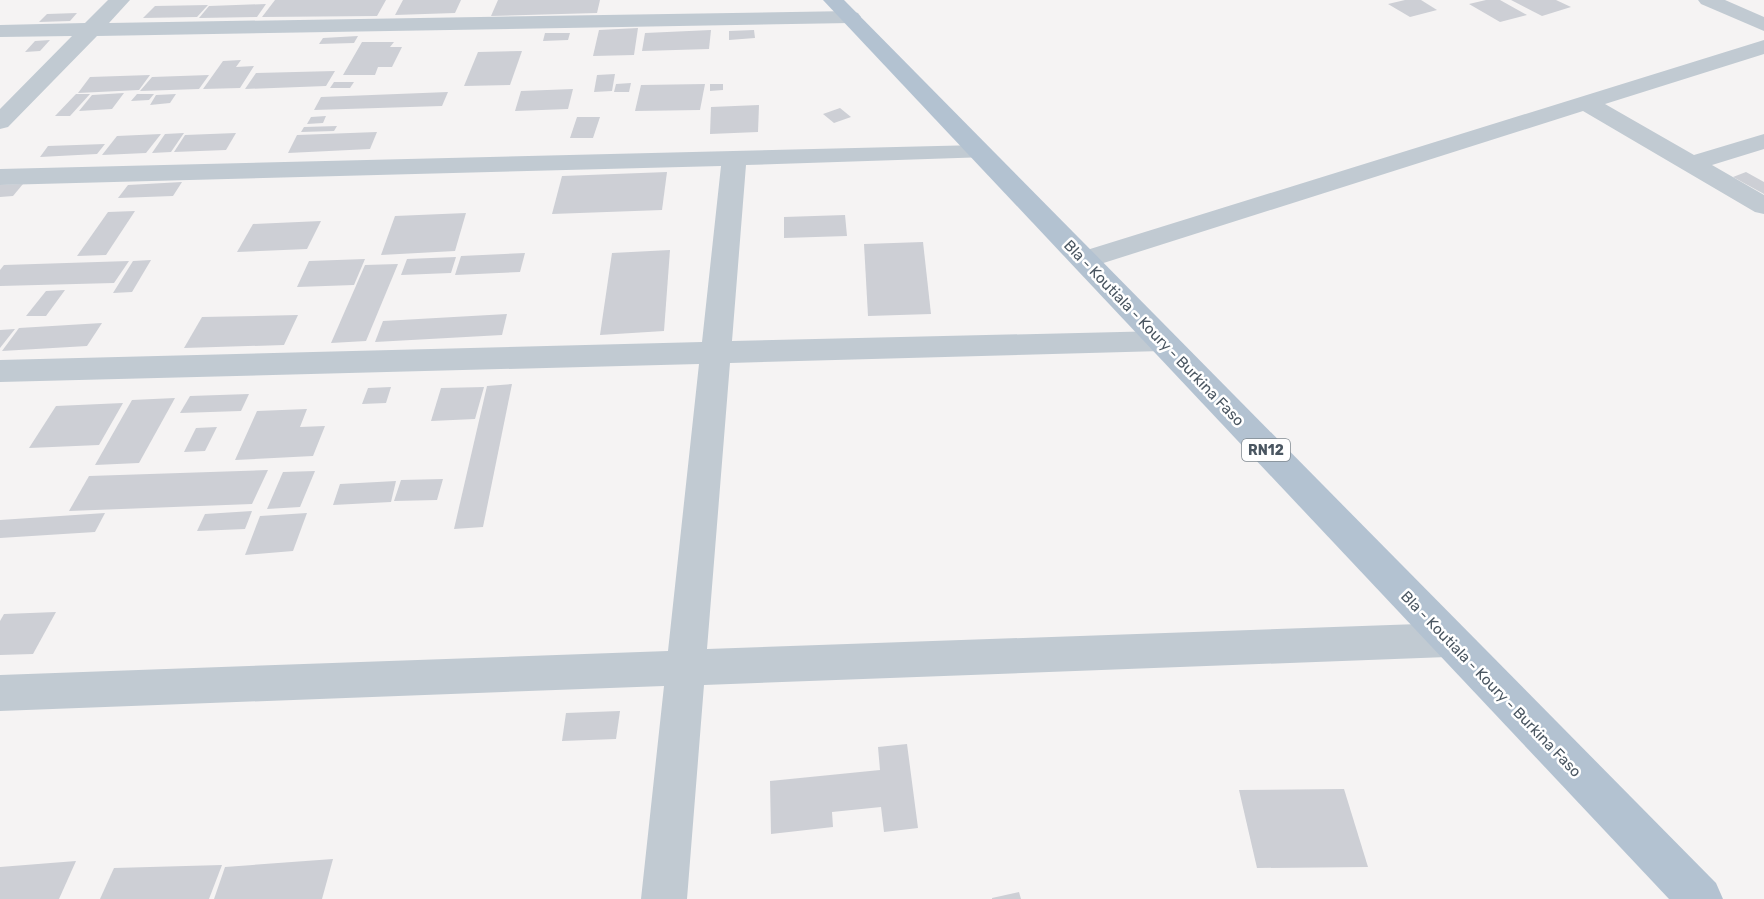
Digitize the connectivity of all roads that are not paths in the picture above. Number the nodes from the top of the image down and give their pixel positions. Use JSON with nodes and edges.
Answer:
{"nodes":[{"id":1,"x":120,"y":0,"type":"edge"},
{"id":2,"x":1708,"y":0,"type":"edge"},
{"id":3,"x":842,"y":9,"type":"edge"},
{"id":4,"x":1764,"y":25,"type":"edge"},
{"id":5,"x":92,"y":29,"type":"junction"},
{"id":6,"x":0,"y":31,"type":"edge"},
{"id":7,"x":1764,"y":47,"type":"edge"},
{"id":8,"x":1584,"y":102,"type":"junction"},
{"id":9,"x":0,"y":122,"type":"edge"},
{"id":10,"x":1764,"y":141,"type":"edge"},
{"id":11,"x":979,"y":152,"type":"junction"},
{"id":12,"x":734,"y":158,"type":"junction"},
{"id":13,"x":1691,"y":164,"type":"junction"},
{"id":14,"x":0,"y":177,"type":"edge"},
{"id":15,"x":1764,"y":206,"type":"edge"},
{"id":16,"x":1084,"y":260,"type":"junction"},
{"id":17,"x":1162,"y":341,"type":"junction"},
{"id":18,"x":716,"y":352,"type":"junction"},
{"id":19,"x":0,"y":371,"type":"edge"},
{"id":20,"x":1448,"y":640,"type":"junction"},
{"id":21,"x":686,"y":668,"type":"junction"},
{"id":22,"x":0,"y":693,"type":"edge"},
{"id":23,"x":664,"y":899,"type":"edge"},
{"id":24,"x":1700,"y":899,"type":"edge"}],
"edges":[{"from":1,"to":5,"type":"street"},
{"from":2,"to":4,"type":"street"},
{"from":3,"to":5,"type":"street"},
{"from":3,"to":11,"type":"main road","name":"Bla - Koutiala - Koury - Burkina Faso","number":"RN12"},
{"from":5,"to":6,"type":"street"},
{"from":5,"to":9,"type":"street"},
{"from":7,"to":8,"type":"street"},
{"from":8,"to":13,"type":"street"},
{"from":8,"to":16,"type":"street"},
{"from":10,"to":13,"type":"street"},
{"from":11,"to":12,"type":"street"},
{"from":11,"to":16,"type":"main road","name":"Bla - Koutiala - Koury - Burkina Faso","number":"RN12"},
{"from":12,"to":14,"type":"street"},
{"from":12,"to":18,"type":"street"},
{"from":13,"to":15,"type":"street"},
{"from":16,"to":17,"type":"main road","name":"Bla - Koutiala - Koury - Burkina Faso","number":"RN12"},
{"from":17,"to":18,"type":"street"},
{"from":17,"to":20,"type":"main road","name":"Bla - Koutiala - Koury - Burkina Faso","number":"RN12"},
{"from":18,"to":19,"type":"street"},
{"from":18,"to":21,"type":"street"},
{"from":20,"to":21,"type":"street"},
{"from":20,"to":24,"type":"main road","name":"Bla - Koutiala - Koury - Burkina Faso","number":"RN12"},
{"from":21,"to":22,"type":"street"},
{"from":21,"to":23,"type":"street"}]}
